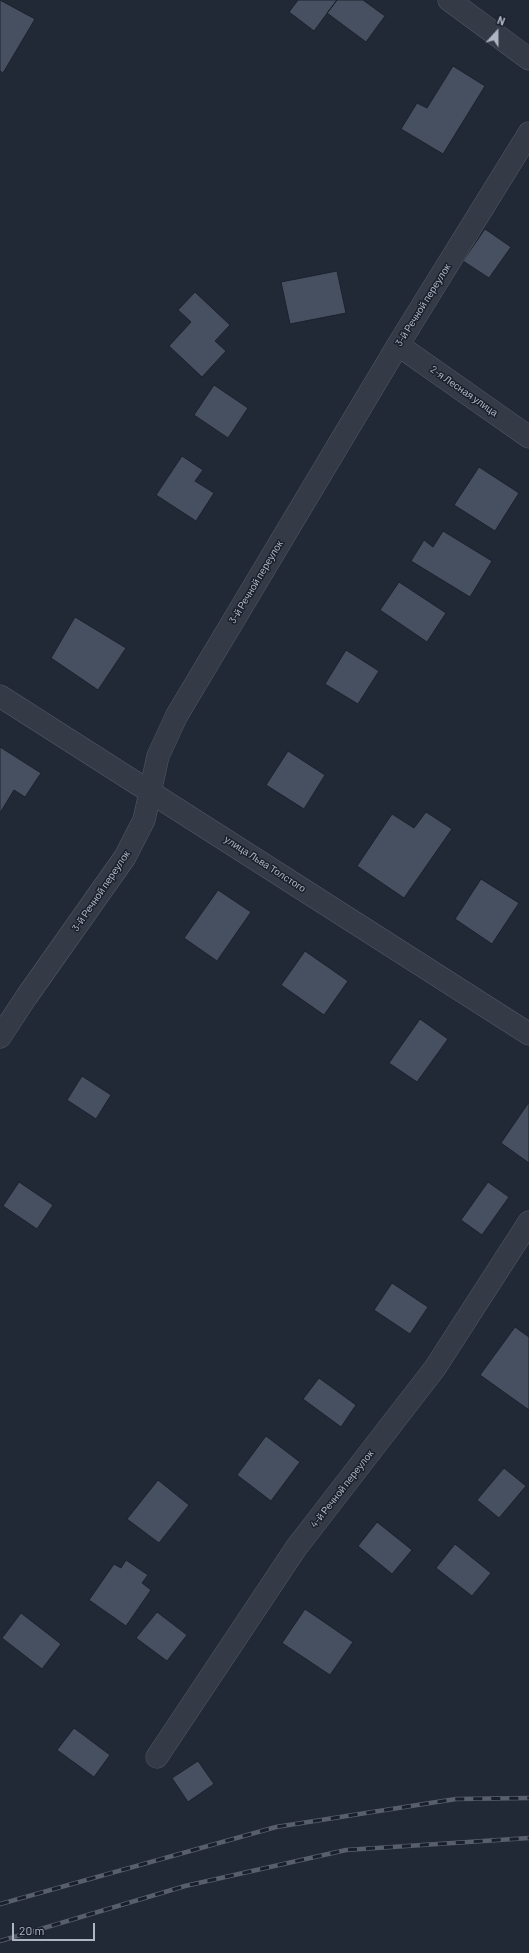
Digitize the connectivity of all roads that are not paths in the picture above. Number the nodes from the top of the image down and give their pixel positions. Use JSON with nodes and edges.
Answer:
{"nodes":[{"id":1,"x":449,"y":0,"type":"edge"},
{"id":2,"x":529,"y":59,"type":"edge"},
{"id":3,"x":529,"y":134,"type":"edge"},
{"id":4,"x":398,"y":345,"type":"junction"},
{"id":5,"x":529,"y":437,"type":"edge"},
{"id":6,"x":0,"y":696,"type":"edge"},
{"id":7,"x":150,"y":791,"type":"junction"},
{"id":8,"x":529,"y":1034,"type":"edge"},
{"id":9,"x":0,"y":1037,"type":"edge"},
{"id":10,"x":529,"y":1222,"type":"edge"},
{"id":11,"x":157,"y":1757,"type":"dead end"}],
"edges":[{"from":1,"to":2,"type":"street"},
{"from":3,"to":4,"type":"street","name":"3-й Речной переулок"},
{"from":4,"to":5,"type":"street","name":"2-я Лесная улица"},
{"from":4,"to":7,"type":"street","name":"3-й Речной переулок"},
{"from":6,"to":7,"type":"street","name":"улица Льва Толстого"},
{"from":7,"to":8,"type":"street","name":"улица Льва Толстого"},
{"from":7,"to":9,"type":"street","name":"3-й Речной переулок"},
{"from":10,"to":11,"type":"street","name":"4-й Речной переулок"}]}
